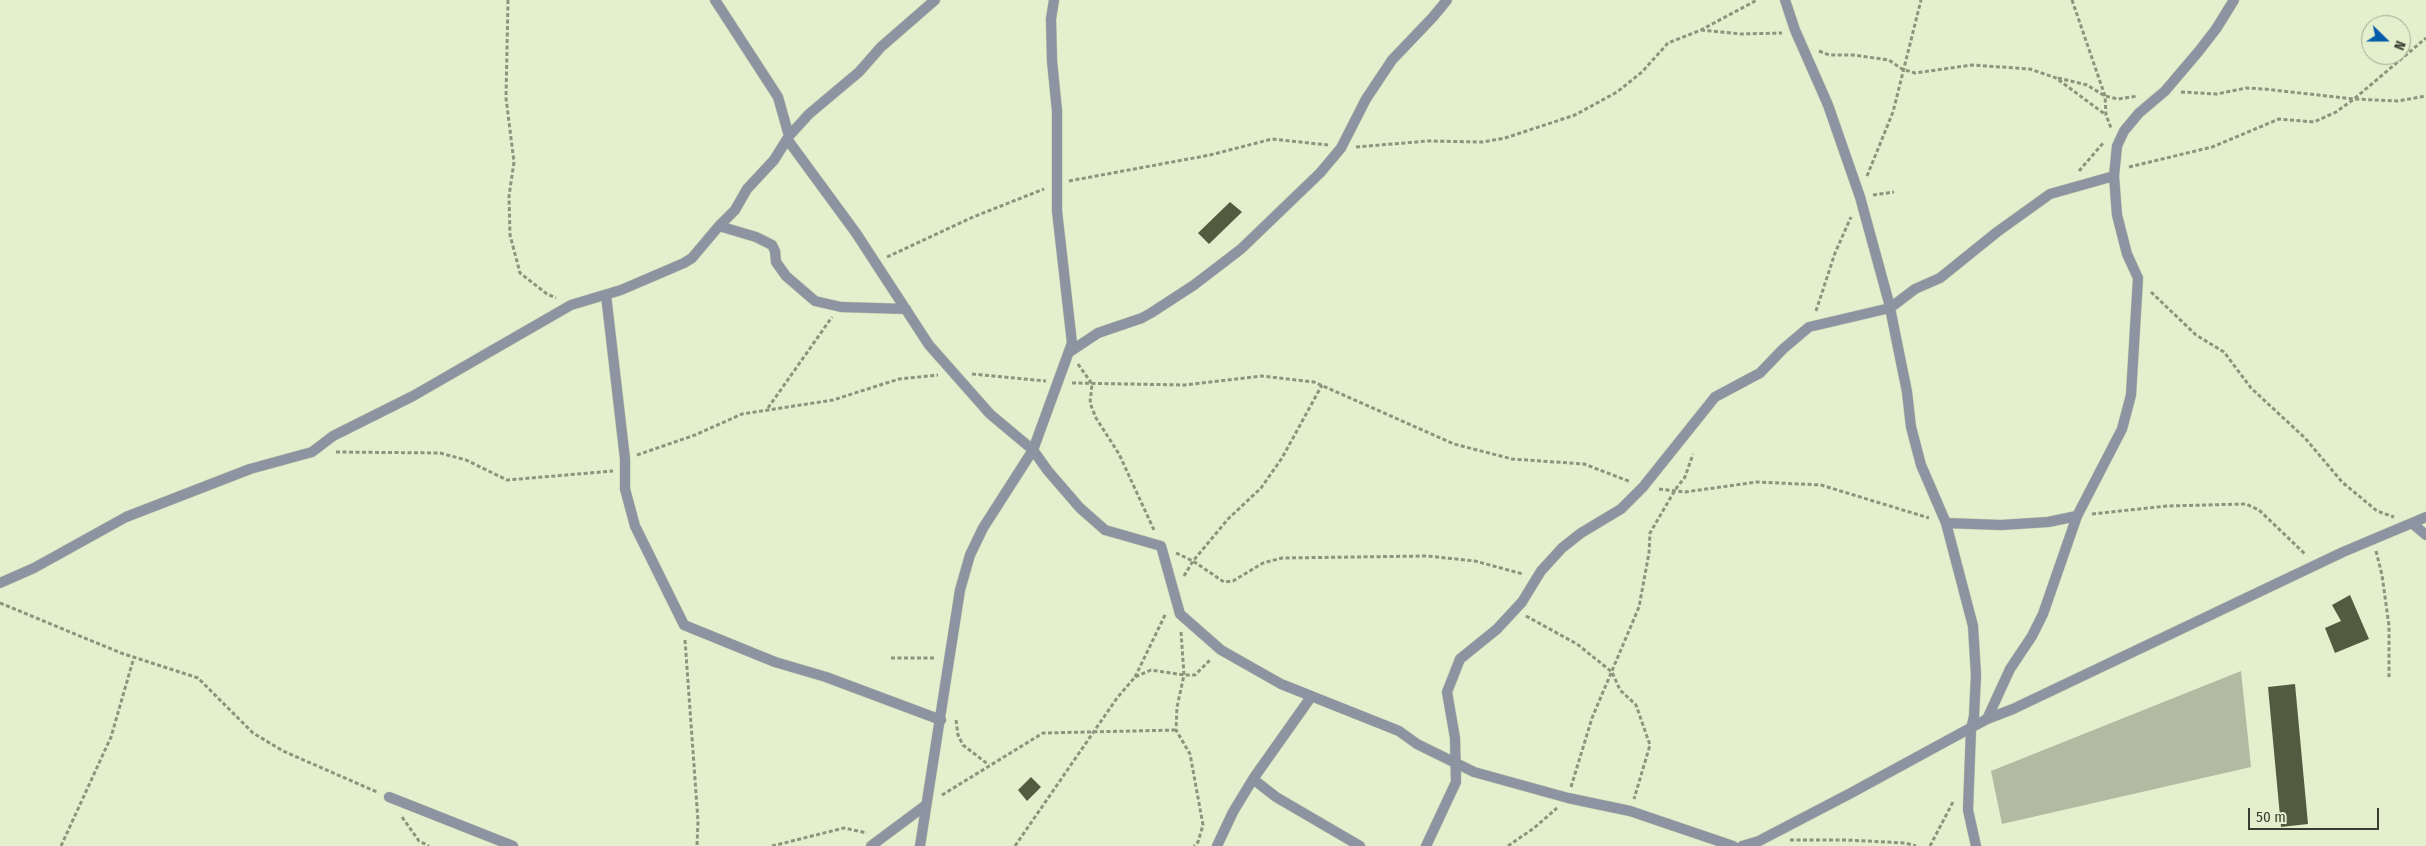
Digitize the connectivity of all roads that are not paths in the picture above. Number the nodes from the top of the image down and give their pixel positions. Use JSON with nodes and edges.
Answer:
{"nodes":[{"id":1,"x":715,"y":0,"type":"edge"},
{"id":2,"x":935,"y":0,"type":"edge"},
{"id":3,"x":1054,"y":0,"type":"edge"},
{"id":4,"x":1446,"y":0,"type":"edge"},
{"id":5,"x":1785,"y":0,"type":"edge"},
{"id":6,"x":2234,"y":0,"type":"edge"},
{"id":7,"x":788,"y":138,"type":"junction"},
{"id":8,"x":2114,"y":176,"type":"junction"},
{"id":9,"x":719,"y":226,"type":"junction"},
{"id":10,"x":606,"y":295,"type":"junction"},
{"id":11,"x":1890,"y":308,"type":"junction"},
{"id":12,"x":906,"y":309,"type":"junction"},
{"id":13,"x":1069,"y":354,"type":"junction"},
{"id":14,"x":1033,"y":450,"type":"junction"},
{"id":15,"x":2077,"y":516,"type":"junction"},
{"id":16,"x":2426,"y":517,"type":"edge"},
{"id":17,"x":1946,"y":523,"type":"junction"},
{"id":18,"x":2413,"y":524,"type":"junction"},
{"id":19,"x":2426,"y":535,"type":"edge"},
{"id":20,"x":0,"y":583,"type":"edge"},
{"id":21,"x":1311,"y":697,"type":"junction"},
{"id":22,"x":1988,"y":719,"type":"junction"},
{"id":23,"x":941,"y":720,"type":"junction"},
{"id":24,"x":1971,"y":728,"type":"junction"},
{"id":25,"x":1456,"y":762,"type":"junction"},
{"id":26,"x":1253,"y":779,"type":"junction"},
{"id":27,"x":388,"y":798,"type":"road end"},
{"id":28,"x":926,"y":805,"type":"junction"},
{"id":29,"x":513,"y":846,"type":"edge"},
{"id":30,"x":871,"y":846,"type":"edge"},
{"id":31,"x":920,"y":846,"type":"edge"},
{"id":32,"x":1217,"y":846,"type":"edge"},
{"id":33,"x":1360,"y":846,"type":"edge"},
{"id":34,"x":1426,"y":846,"type":"edge"},
{"id":35,"x":1733,"y":846,"type":"edge"},
{"id":36,"x":1742,"y":846,"type":"edge"},
{"id":37,"x":1976,"y":846,"type":"edge"}],
"edges":[{"from":1,"to":7,"type":"street"},
{"from":2,"to":7,"type":"street"},
{"from":3,"to":13,"type":"street"},
{"from":4,"to":13,"type":"street"},
{"from":5,"to":11,"type":"street"},
{"from":6,"to":8,"type":"street"},
{"from":7,"to":9,"type":"street"},
{"from":7,"to":12,"type":"street"},
{"from":8,"to":11,"type":"street"},
{"from":8,"to":15,"type":"street"},
{"from":9,"to":10,"type":"street"},
{"from":9,"to":12,"type":"street"},
{"from":10,"to":20,"type":"street"},
{"from":10,"to":23,"type":"street"},
{"from":11,"to":17,"type":"street"},
{"from":11,"to":25,"type":"street"},
{"from":12,"to":14,"type":"street"},
{"from":13,"to":14,"type":"street"},
{"from":14,"to":21,"type":"street"},
{"from":14,"to":23,"type":"street"},
{"from":15,"to":17,"type":"street"},
{"from":15,"to":22,"type":"street"},
{"from":16,"to":18,"type":"street"},
{"from":17,"to":24,"type":"street"},
{"from":18,"to":19,"type":"street"},
{"from":18,"to":22,"type":"street"},
{"from":21,"to":25,"type":"street"},
{"from":21,"to":26,"type":"street"},
{"from":22,"to":24,"type":"street"},
{"from":23,"to":28,"type":"street"},
{"from":24,"to":36,"type":"street"},
{"from":24,"to":37,"type":"street"},
{"from":25,"to":34,"type":"street"},
{"from":25,"to":35,"type":"street"},
{"from":26,"to":32,"type":"street"},
{"from":26,"to":33,"type":"street"},
{"from":27,"to":29,"type":"street"},
{"from":28,"to":30,"type":"street"},
{"from":28,"to":31,"type":"street"}]}
